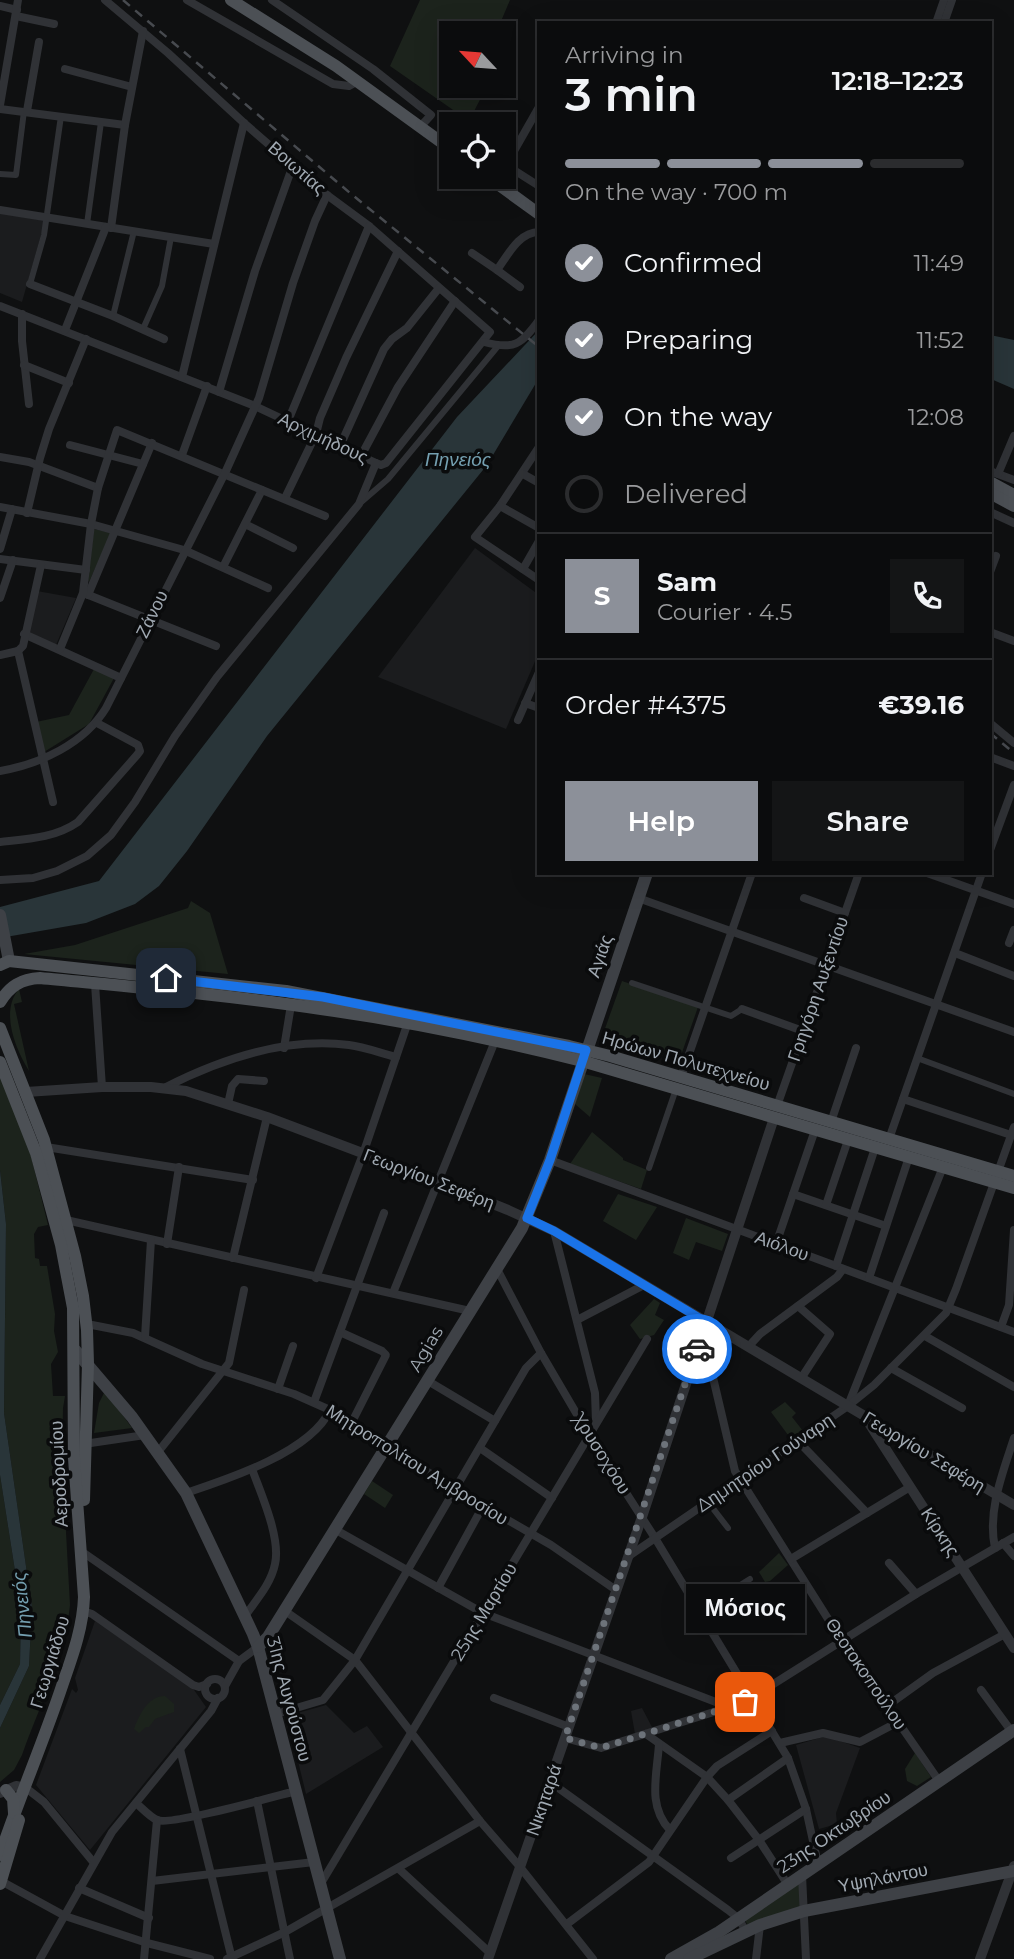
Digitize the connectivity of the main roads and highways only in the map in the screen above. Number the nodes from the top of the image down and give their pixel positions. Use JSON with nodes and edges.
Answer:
{"nodes":[{"id":1,"x":231,"y":0,"type":"edge"},
{"id":2,"x":439,"y":140,"type":"edge"},
{"id":3,"x":505,"y":189,"type":"edge"},
{"id":4,"x":537,"y":213,"type":"edge"},
{"id":5,"x":993,"y":475,"type":"edge"},
{"id":6,"x":992,"y":494,"type":"edge"},
{"id":7,"x":1014,"y":495,"type":"edge"},
{"id":8,"x":1014,"y":506,"type":"edge"},
{"id":9,"x":646,"y":875,"type":"edge"},
{"id":10,"x":0,"y":915,"type":"edge"},
{"id":11,"x":5,"y":963,"type":"edge"},
{"id":12,"x":0,"y":982,"type":"edge"},
{"id":13,"x":17,"y":984,"type":"junction"},
{"id":14,"x":0,"y":1002,"type":"edge"},
{"id":15,"x":0,"y":1028,"type":"edge"},
{"id":16,"x":584,"y":1056,"type":"junction"},
{"id":17,"x":0,"y":1062,"type":"edge"},
{"id":18,"x":775,"y":1112,"type":"junction"},
{"id":19,"x":996,"y":1176,"type":"junction"},
{"id":20,"x":1014,"y":1176,"type":"edge"},
{"id":21,"x":1014,"y":1188,"type":"edge"},
{"id":22,"x":75,"y":1350,"type":"junction"},
{"id":23,"x":88,"y":1364,"type":"junction"},
{"id":24,"x":81,"y":1547,"type":"junction"},
{"id":25,"x":258,"y":1647,"type":"junction"},
{"id":26,"x":1013,"y":1731,"type":"edge"},
{"id":27,"x":26,"y":1788,"type":"junction"},
{"id":28,"x":3,"y":1792,"type":"edge"},
{"id":29,"x":14,"y":1813,"type":"junction"},
{"id":30,"x":0,"y":1855,"type":"edge"},
{"id":31,"x":1013,"y":1869,"type":"edge"},
{"id":32,"x":0,"y":1882,"type":"edge"},
{"id":33,"x":340,"y":1959,"type":"edge"},
{"id":34,"x":671,"y":1959,"type":"edge"},
{"id":35,"x":688,"y":1959,"type":"edge"}],
"edges":[{"from":1,"to":2,"type":"main road"},
{"from":3,"to":4,"type":"main road"},
{"from":5,"to":7,"type":"main road"},
{"from":6,"to":8,"type":"main road"},
{"from":9,"to":16,"type":"main road","name":"Αγιάς"},
{"from":10,"to":11,"type":"main road"},
{"from":11,"to":13,"type":"main road"},
{"from":11,"to":16,"type":"main road","name":"Ηρώων Πολυτεχνείου"},
{"from":12,"to":14,"type":"main road"},
{"from":13,"to":14,"type":"main road"},
{"from":13,"to":16,"type":"main road","name":"Ηρώων Πολυτεχνείου"},
{"from":15,"to":23,"type":"main road","name":"Αεροδρομίου"},
{"from":16,"to":18,"type":"main road","name":"Ηρώων Πολυτεχνείου"},
{"from":16,"to":25,"type":"main road","name":"Agias"},
{"from":17,"to":22,"type":"main road","name":"Αεροδρομίου"},
{"from":18,"to":19,"type":"main road","name":"Ηρώων Πολυτεχνείου"},
{"from":18,"to":19,"type":"main road","name":"Ηρώων Πολυτεχνείου"},
{"from":19,"to":20,"type":"main road","name":"Ηρώων Πολυτεχνείου"},
{"from":19,"to":21,"type":"main road","name":"Ηρώων Πολυτεχνείου"},
{"from":22,"to":23,"type":"main road"},
{"from":22,"to":24,"type":"main road","name":"Αεροδρομίου"},
{"from":23,"to":24,"type":"main road","name":"Αεροδρομίου"},
{"from":23,"to":25,"type":"main road","name":"31ης Αυγούστου"},
{"from":24,"to":27,"type":"main road","name":"Γεωργιάδου"},
{"from":25,"to":33,"type":"main road","name":"31ης Αυγούστου"},
{"from":26,"to":34,"type":"main road","name":"23ης Οκτωβρίου"},
{"from":27,"to":29,"type":"main road","name":"Γεωργιάδου"},
{"from":27,"to":32,"type":"main road","name":"Γεωργιάδου"},
{"from":28,"to":29,"type":"main road"},
{"from":29,"to":30,"type":"main road","name":"Γεωργιάδου"},
{"from":31,"to":35,"type":"main road","name":"Υψηλάντου"}]}
